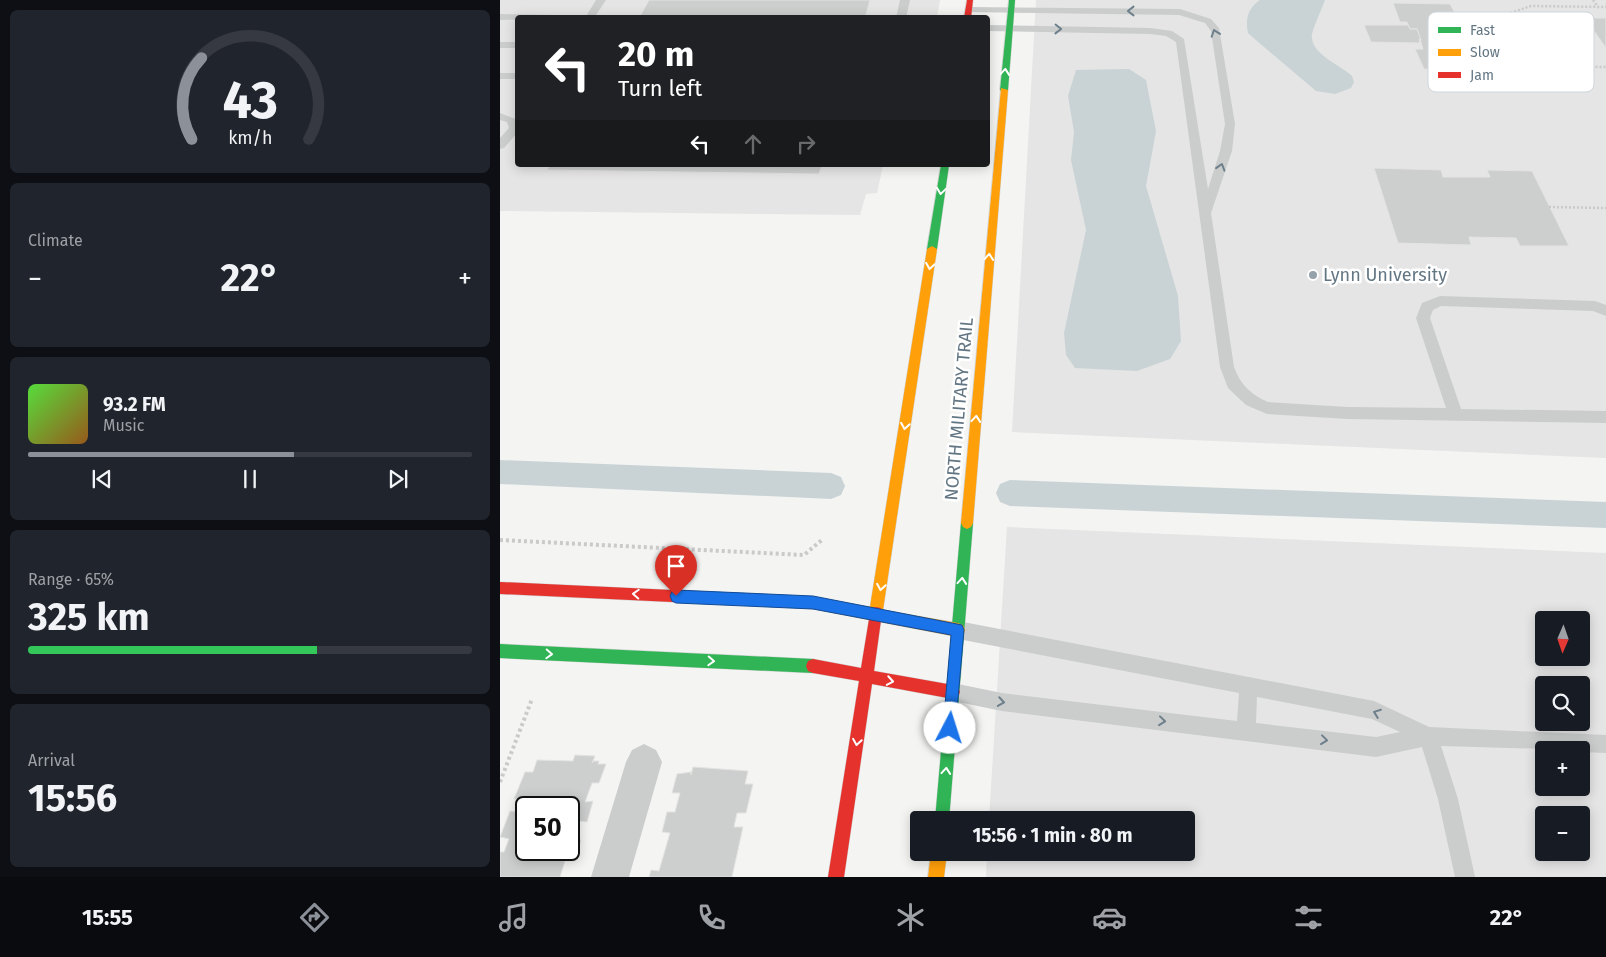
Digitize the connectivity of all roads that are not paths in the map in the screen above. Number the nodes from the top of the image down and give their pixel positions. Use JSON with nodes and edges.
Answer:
{"nodes":[{"id":1,"x":601,"y":0,"type":"edge"},
{"id":2,"x":905,"y":0,"type":"edge"},
{"id":3,"x":1011,"y":5,"type":"edge"},
{"id":4,"x":969,"y":9,"type":"edge"},
{"id":5,"x":591,"y":15,"type":"edge"},
{"id":6,"x":902,"y":15,"type":"edge"},
{"id":7,"x":500,"y":17,"type":"edge"},
{"id":8,"x":515,"y":17,"type":"edge"},
{"id":9,"x":990,"y":28,"type":"edge"},
{"id":10,"x":1009,"y":28,"type":"junction"},
{"id":11,"x":500,"y":45,"type":"edge"},
{"id":12,"x":515,"y":45,"type":"edge"},
{"id":13,"x":500,"y":76,"type":"edge"},
{"id":14,"x":515,"y":76,"type":"edge"},
{"id":15,"x":500,"y":116,"type":"edge"},
{"id":16,"x":500,"y":145,"type":"edge"},
{"id":17,"x":945,"y":167,"type":"edge"},
{"id":18,"x":1206,"y":213,"type":"junction"},
{"id":19,"x":1606,"y":312,"type":"edge"},
{"id":20,"x":1456,"y":415,"type":"junction"},
{"id":21,"x":1606,"y":417,"type":"edge"},
{"id":22,"x":500,"y":588,"type":"edge"},
{"id":23,"x":876,"y":614,"type":"junction"},
{"id":24,"x":958,"y":630,"type":"junction"},
{"id":25,"x":500,"y":652,"type":"edge"},
{"id":26,"x":867,"y":677,"type":"junction"},
{"id":27,"x":1248,"y":686,"type":"junction"},
{"id":28,"x":953,"y":692,"type":"junction"},
{"id":29,"x":1246,"y":730,"type":"junction"},
{"id":30,"x":1428,"y":736,"type":"junction"},
{"id":31,"x":1606,"y":744,"type":"edge"},
{"id":32,"x":644,"y":762,"type":"dead end"},
{"id":33,"x":943,"y":811,"type":"edge"},
{"id":34,"x":938,"y":861,"type":"edge"},
{"id":35,"x":610,"y":877,"type":"edge"},
{"id":36,"x":836,"y":877,"type":"edge"},
{"id":37,"x":936,"y":877,"type":"edge"},
{"id":38,"x":1465,"y":877,"type":"edge"}],
"edges":[{"from":1,"to":5,"type":"lane"},
{"from":2,"to":6,"type":"lane"},
{"from":3,"to":4,"type":"lane"},
{"from":3,"to":10,"type":"main road","name":"NORTH MILITARY TRAIL"},
{"from":18,"to":3,"type":"lane","one_way":true},
{"from":7,"to":8,"type":"lane"},
{"from":9,"to":10,"type":"lane"},
{"from":10,"to":18,"type":"lane","one_way":true},
{"from":24,"to":10,"type":"main road","name":"NORTH MILITARY TRAIL","one_way":true},
{"from":11,"to":12,"type":"lane"},
{"from":13,"to":14,"type":"lane"},
{"from":15,"to":16,"type":"lane"},
{"from":17,"to":23,"type":"main road","one_way":true},
{"from":18,"to":20,"type":"lane"},
{"from":19,"to":20,"type":"lane"},
{"from":20,"to":21,"type":"lane"},
{"from":23,"to":22,"type":"main road","one_way":true},
{"from":23,"to":24,"type":"main road"},
{"from":23,"to":26,"type":"main road"},
{"from":24,"to":27,"type":"lane"},
{"from":24,"to":28,"type":"main road","name":"NORTH MILITARY TRAIL"},
{"from":25,"to":26,"type":"main road","one_way":true},
{"from":26,"to":28,"type":"main road","one_way":true},
{"from":26,"to":36,"type":"main road","one_way":true},
{"from":27,"to":29,"type":"lane"},
{"from":30,"to":27,"type":"lane","one_way":true},
{"from":28,"to":29,"type":"lane","one_way":true},
{"from":33,"to":28,"type":"main road","name":"NORTH MILITARY TRAIL","one_way":true},
{"from":29,"to":30,"type":"lane","one_way":true},
{"from":30,"to":31,"type":"lane"},
{"from":30,"to":38,"type":"lane"},
{"from":32,"to":35,"type":"street"},
{"from":34,"to":37,"type":"main road"}]}
